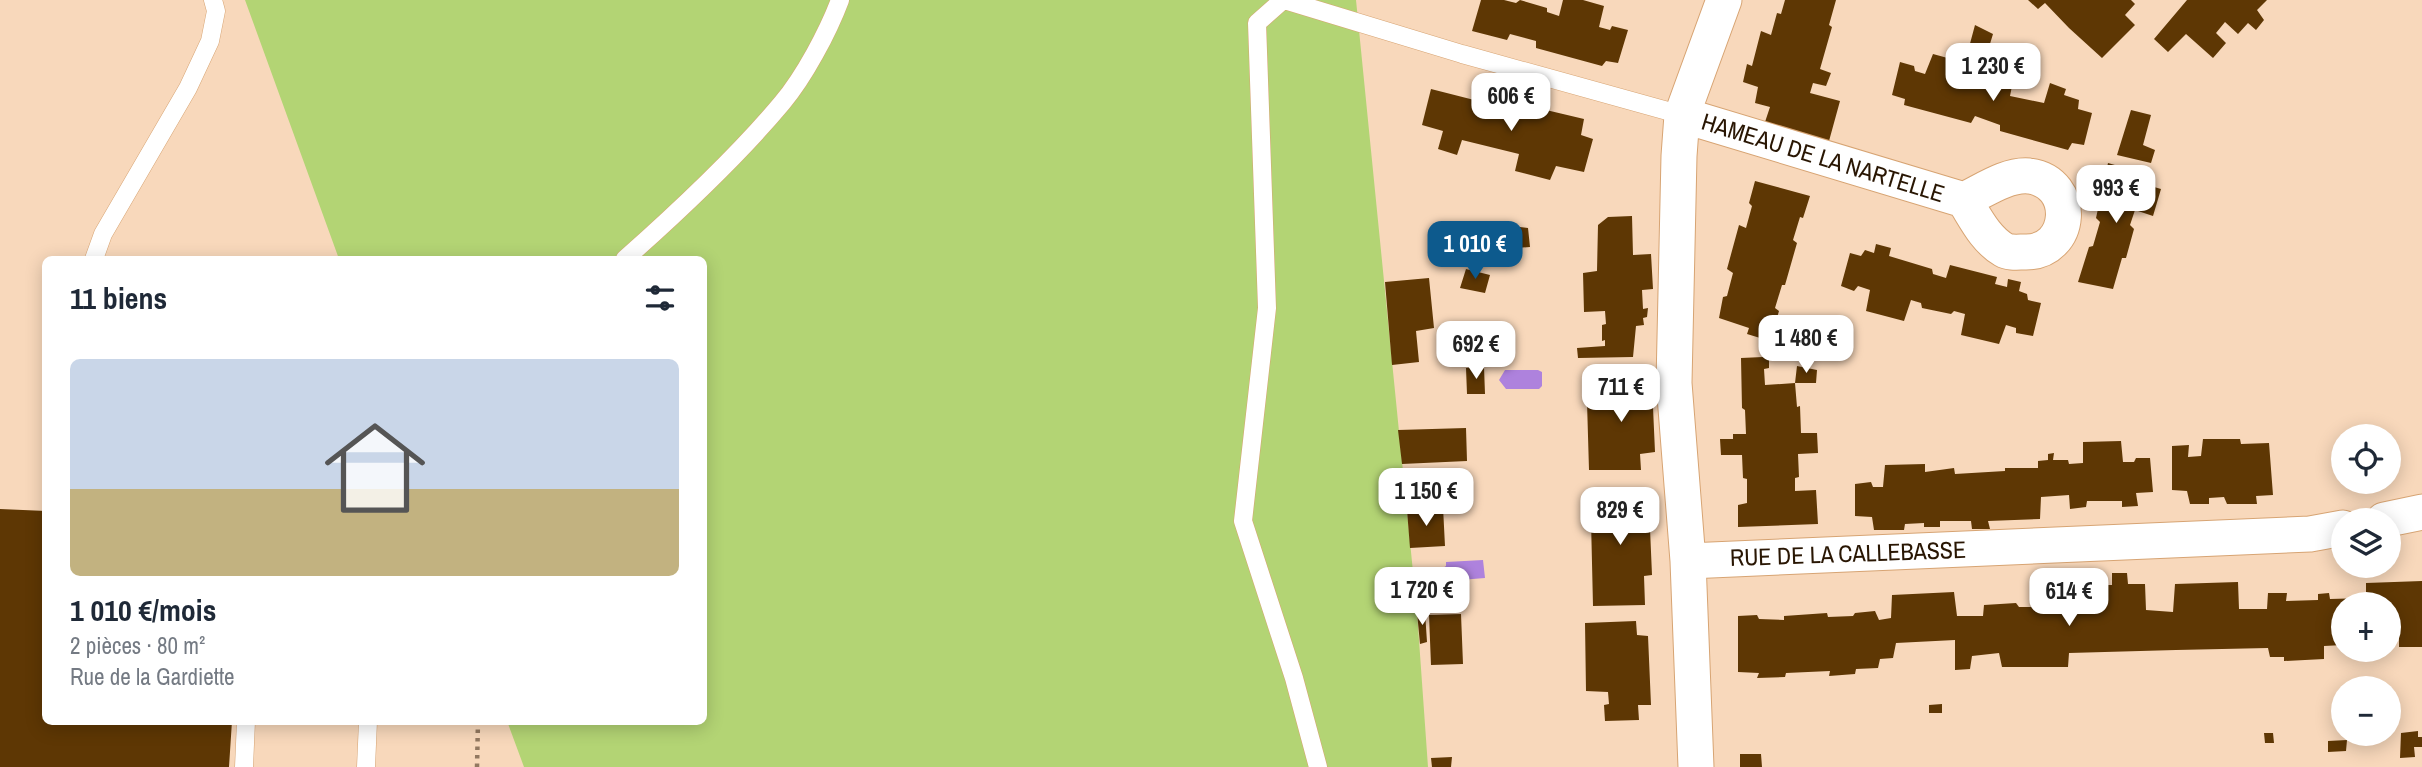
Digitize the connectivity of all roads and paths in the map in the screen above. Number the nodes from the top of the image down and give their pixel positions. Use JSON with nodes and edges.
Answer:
{"nodes":[{"id":1,"x":213,"y":0,"type":"edge"},
{"id":2,"x":839,"y":0,"type":"edge"},
{"id":3,"x":1283,"y":0,"type":"edge"},
{"id":4,"x":1724,"y":0,"type":"edge"},
{"id":5,"x":1682,"y":116,"type":"junction"},
{"id":6,"x":1964,"y":200,"type":"dead end"},
{"id":7,"x":95,"y":256,"type":"edge"},
{"id":8,"x":628,"y":256,"type":"edge"},
{"id":9,"x":2422,"y":512,"type":"edge"},
{"id":10,"x":2401,"y":516,"type":"edge"},
{"id":11,"x":2331,"y":530,"type":"edge"},
{"id":12,"x":1688,"y":561,"type":"junction"},
{"id":13,"x":246,"y":725,"type":"edge"},
{"id":14,"x":368,"y":725,"type":"edge"},
{"id":15,"x":478,"y":725,"type":"edge"},
{"id":16,"x":244,"y":767,"type":"edge"},
{"id":17,"x":366,"y":767,"type":"edge"},
{"id":18,"x":477,"y":767,"type":"edge"},
{"id":19,"x":1318,"y":767,"type":"edge"},
{"id":20,"x":1696,"y":767,"type":"edge"}],
"edges":[{"from":1,"to":7,"type":"lane"},
{"from":2,"to":8,"type":"lane"},
{"from":3,"to":5,"type":"lane"},
{"from":3,"to":19,"type":"lane"},
{"from":4,"to":5,"type":"street"},
{"from":5,"to":6,"type":"street","name":"HAMEAU DE LA NARTELLE"},
{"from":5,"to":12,"type":"street"},
{"from":9,"to":10,"type":"street"},
{"from":11,"to":12,"type":"street","name":"RUE DE LA CALLEBASSE"},
{"from":12,"to":20,"type":"street"},
{"from":13,"to":16,"type":"lane"},
{"from":14,"to":17,"type":"lane"},
{"from":15,"to":18,"type":"path"}]}
